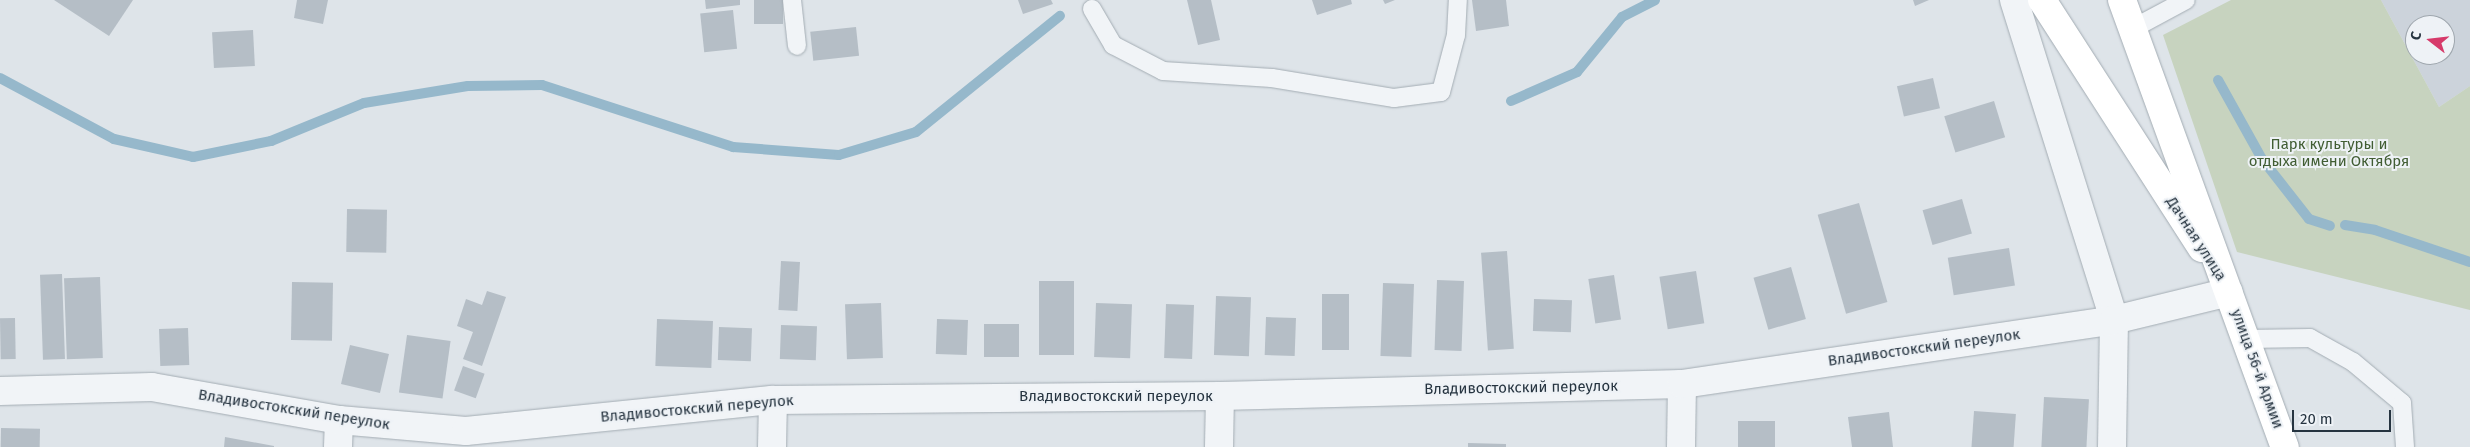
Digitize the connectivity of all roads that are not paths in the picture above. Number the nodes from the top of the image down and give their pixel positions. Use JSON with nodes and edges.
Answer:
{"nodes":[{"id":1,"x":792,"y":0,"type":"edge"},
{"id":2,"x":1458,"y":0,"type":"edge"},
{"id":3,"x":2014,"y":0,"type":"edge"},
{"id":4,"x":2042,"y":0,"type":"edge"},
{"id":5,"x":2122,"y":0,"type":"edge"},
{"id":6,"x":2186,"y":0,"type":"edge"},
{"id":7,"x":1092,"y":9,"type":"dead end"},
{"id":8,"x":2132,"y":28,"type":"junction"},
{"id":9,"x":797,"y":46,"type":"dead end"},
{"id":10,"x":2230,"y":292,"type":"junction"},
{"id":11,"x":2114,"y":320,"type":"junction"},
{"id":12,"x":2246,"y":339,"type":"junction"},
{"id":13,"x":1682,"y":384,"type":"junction"},
{"id":14,"x":0,"y":391,"type":"edge"},
{"id":15,"x":1220,"y":396,"type":"junction"},
{"id":16,"x":773,"y":400,"type":"junction"},
{"id":17,"x":339,"y":420,"type":"junction"},
{"id":18,"x":338,"y":447,"type":"edge"},
{"id":19,"x":772,"y":447,"type":"edge"},
{"id":20,"x":1219,"y":447,"type":"edge"},
{"id":21,"x":1681,"y":447,"type":"edge"},
{"id":22,"x":2112,"y":447,"type":"edge"},
{"id":23,"x":2285,"y":447,"type":"edge"},
{"id":24,"x":2405,"y":447,"type":"edge"}],
"edges":[{"from":1,"to":9,"type":"lane"},
{"from":2,"to":7,"type":"lane"},
{"from":3,"to":11,"type":"street"},
{"from":4,"to":10,"type":"main road","name":"Дачная улица"},
{"from":5,"to":8,"type":"main road","name":"Дачная улица"},
{"from":6,"to":8,"type":"lane"},
{"from":8,"to":10,"type":"main road","name":"Дачная улица"},
{"from":10,"to":11,"type":"street","name":"Владивостокский переулок"},
{"from":10,"to":12,"type":"main road","name":"улица 56-й Армии"},
{"from":11,"to":13,"type":"street","name":"Владивостокский переулок"},
{"from":11,"to":22,"type":"street"},
{"from":12,"to":23,"type":"main road","name":"улица 56-й Армии"},
{"from":12,"to":24,"type":"lane"},
{"from":13,"to":15,"type":"street","name":"Владивостокский переулок"},
{"from":13,"to":21,"type":"street"},
{"from":14,"to":17,"type":"street","name":"Владивостокский переулок"},
{"from":15,"to":16,"type":"street","name":"Владивостокский переулок"},
{"from":15,"to":20,"type":"street"},
{"from":16,"to":17,"type":"street","name":"Владивостокский переулок"},
{"from":16,"to":19,"type":"street"},
{"from":17,"to":18,"type":"street"}]}
